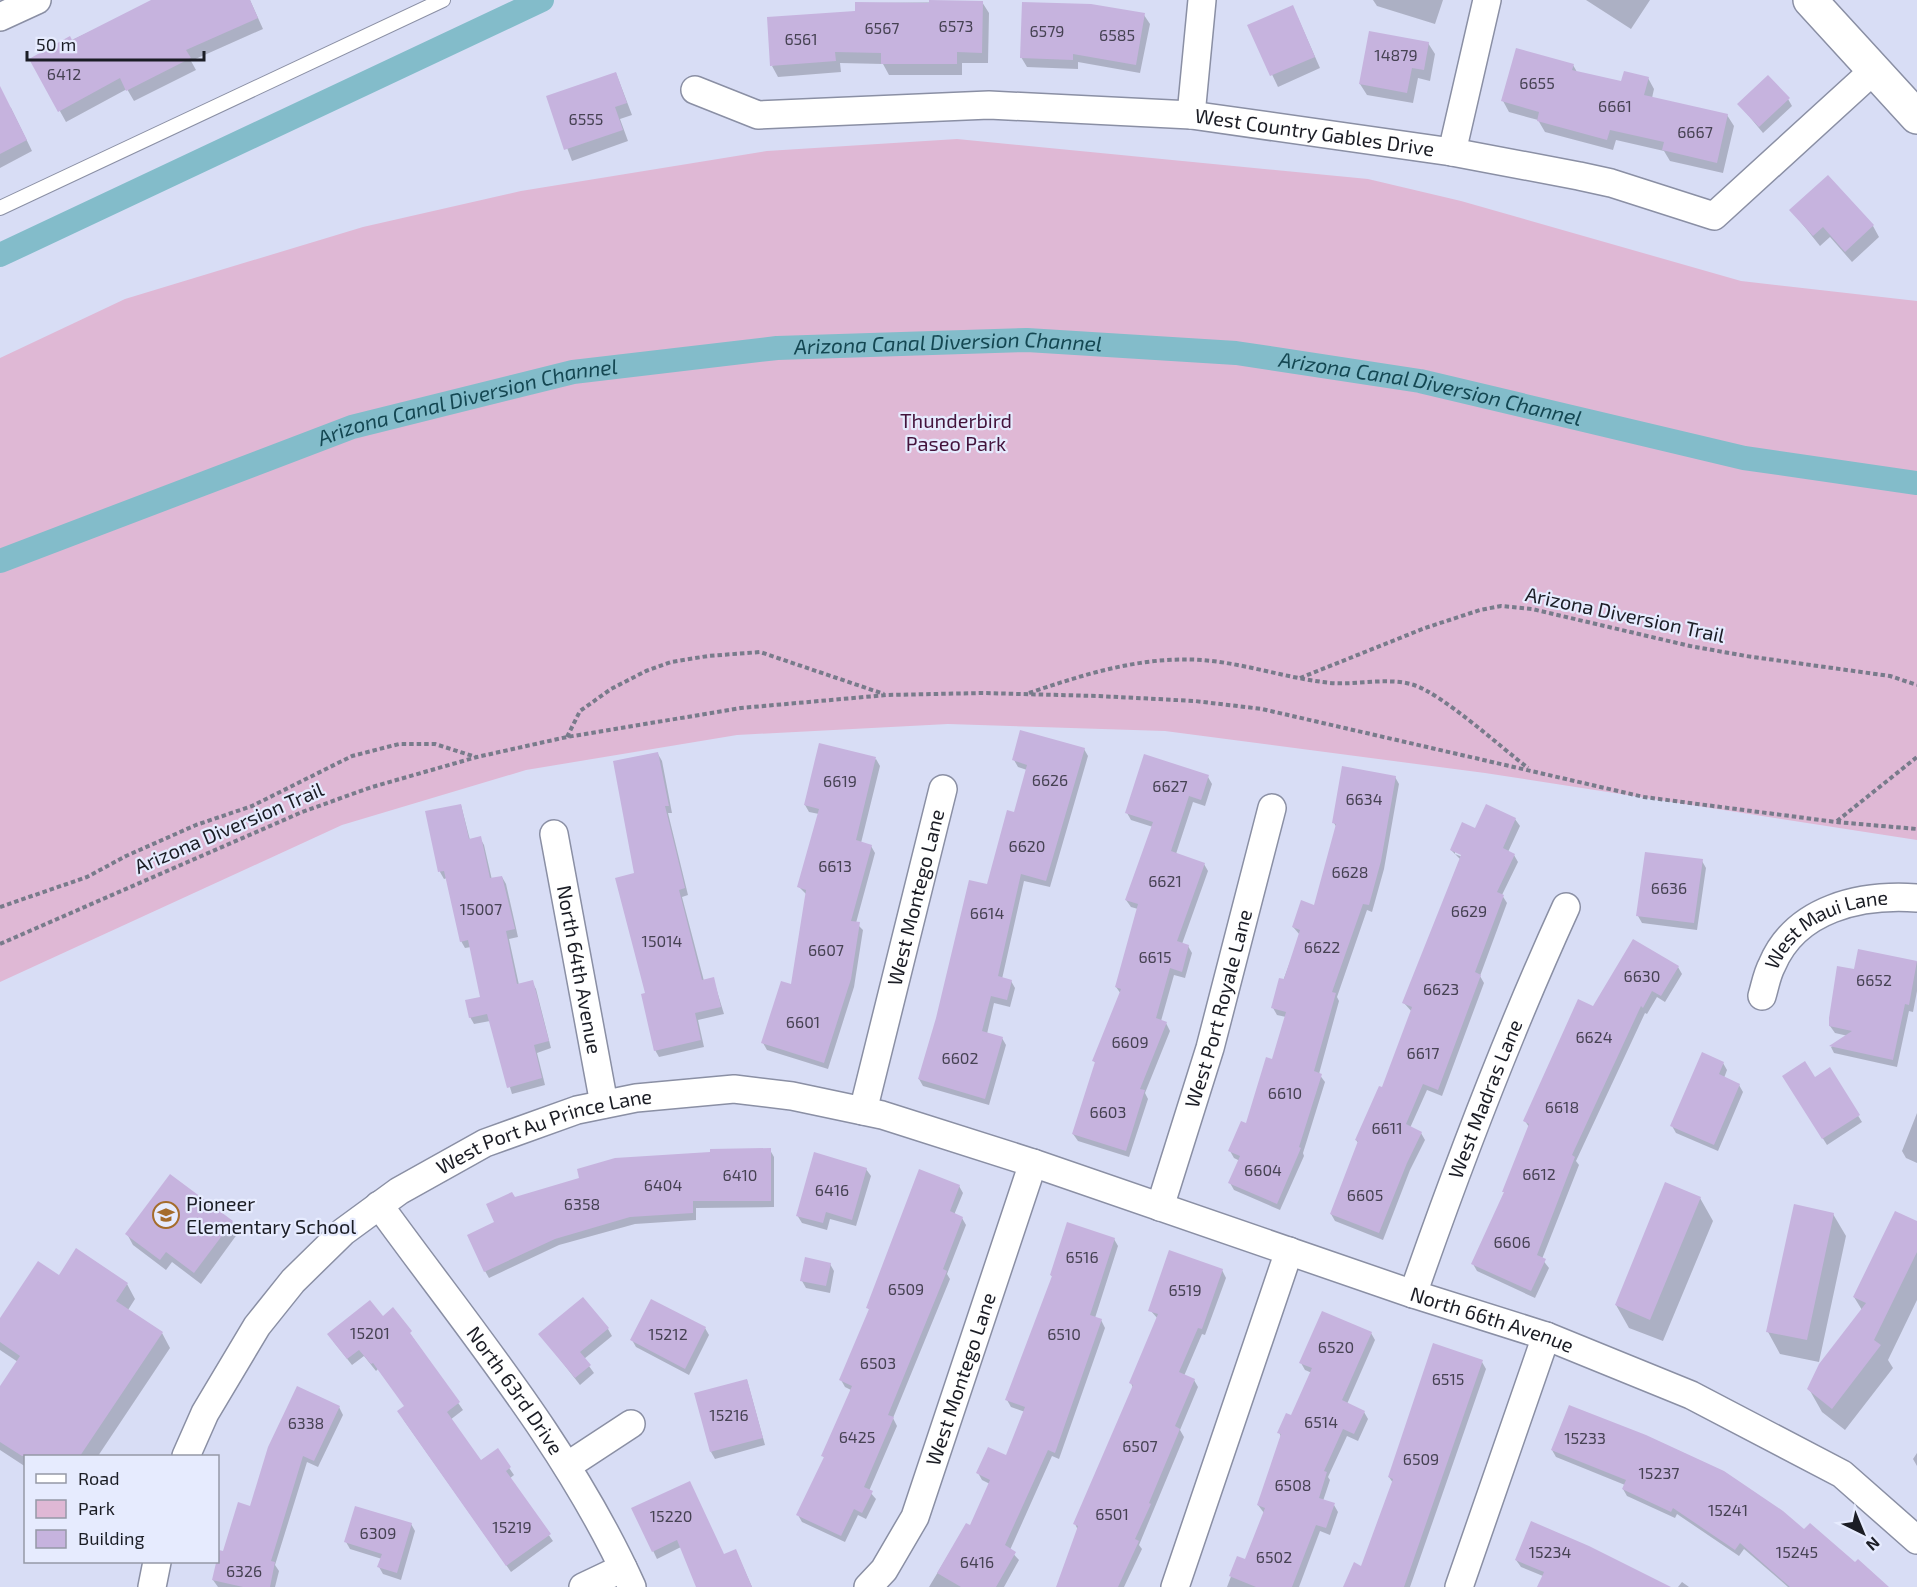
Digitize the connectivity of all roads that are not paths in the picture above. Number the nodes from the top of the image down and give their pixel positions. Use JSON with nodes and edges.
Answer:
{"nodes":[{"id":1,"x":37,"y":0,"type":"edge"},
{"id":2,"x":443,"y":0,"type":"edge"},
{"id":3,"x":1202,"y":0,"type":"edge"},
{"id":4,"x":1486,"y":0,"type":"edge"},
{"id":5,"x":1810,"y":0,"type":"edge"},
{"id":6,"x":0,"y":17,"type":"edge"},
{"id":7,"x":1874,"y":70,"type":"junction"},
{"id":8,"x":695,"y":90,"type":"dead end"},
{"id":9,"x":1191,"y":115,"type":"junction"},
{"id":10,"x":1917,"y":117,"type":"edge"},
{"id":11,"x":1452,"y":152,"type":"junction"},
{"id":12,"x":0,"y":208,"type":"edge"},
{"id":13,"x":943,"y":789,"type":"dead end"},
{"id":14,"x":1272,"y":808,"type":"dead end"},
{"id":15,"x":555,"y":834,"type":"dead end"},
{"id":16,"x":1917,"y":898,"type":"edge"},
{"id":17,"x":1566,"y":907,"type":"dead end"},
{"id":18,"x":1762,"y":996,"type":"dead end"},
{"id":19,"x":604,"y":1104,"type":"junction"},
{"id":20,"x":863,"y":1111,"type":"junction"},
{"id":21,"x":1033,"y":1163,"type":"junction"},
{"id":22,"x":379,"y":1205,"type":"junction"},
{"id":23,"x":1160,"y":1207,"type":"junction"},
{"id":24,"x":1289,"y":1251,"type":"junction"},
{"id":25,"x":1413,"y":1294,"type":"junction"},
{"id":26,"x":1546,"y":1336,"type":"junction"},
{"id":27,"x":630,"y":1424,"type":"dead end"},
{"id":28,"x":186,"y":1455,"type":"edge"},
{"id":29,"x":567,"y":1466,"type":"junction"},
{"id":30,"x":1917,"y":1540,"type":"edge"},
{"id":31,"x":157,"y":1563,"type":"edge"},
{"id":32,"x":628,"y":1577,"type":"edge"},
{"id":33,"x":152,"y":1587,"type":"edge"},
{"id":34,"x":583,"y":1587,"type":"edge"},
{"id":35,"x":868,"y":1587,"type":"edge"},
{"id":36,"x":1175,"y":1587,"type":"edge"},
{"id":37,"x":1459,"y":1587,"type":"edge"}],
"edges":[{"from":1,"to":6,"type":"street"},
{"from":2,"to":12,"type":"lane"},
{"from":3,"to":9,"type":"street"},
{"from":4,"to":11,"type":"street"},
{"from":5,"to":7,"type":"main road"},
{"from":7,"to":10,"type":"main road"},
{"from":7,"to":11,"type":"street","name":"West Country Gables Drive"},
{"from":8,"to":9,"type":"street","name":"West Country Gables Drive"},
{"from":9,"to":11,"type":"street","name":"West Country Gables Drive"},
{"from":13,"to":20,"type":"street","name":"West Montego Lane"},
{"from":14,"to":23,"type":"street","name":"West Port Royale Lane"},
{"from":15,"to":19,"type":"street","name":"North 64th Avenue"},
{"from":16,"to":18,"type":"street","name":"West Maui Lane"},
{"from":17,"to":25,"type":"street","name":"West Madras Lane"},
{"from":19,"to":20,"type":"street","name":"West Port Au Prince Lane"},
{"from":19,"to":22,"type":"street","name":"West Port Au Prince Lane"},
{"from":20,"to":21,"type":"street","name":"West Port Au Prince Lane"},
{"from":21,"to":23,"type":"street","name":"North 66th Avenue"},
{"from":21,"to":35,"type":"street","name":"West Montego Lane"},
{"from":22,"to":28,"type":"street","name":"West Port Au Prince Lane"},
{"from":22,"to":29,"type":"street","name":"North 63rd Drive"},
{"from":23,"to":24,"type":"street","name":"North 66th Avenue"},
{"from":24,"to":25,"type":"street","name":"North 66th Avenue"},
{"from":24,"to":36,"type":"street"},
{"from":25,"to":26,"type":"street","name":"North 66th Avenue"},
{"from":26,"to":30,"type":"street","name":"North 66th Avenue"},
{"from":26,"to":37,"type":"street"},
{"from":27,"to":29,"type":"street"},
{"from":29,"to":32,"type":"street","name":"North 63rd Drive"},
{"from":31,"to":33,"type":"street"},
{"from":32,"to":34,"type":"street"}]}
